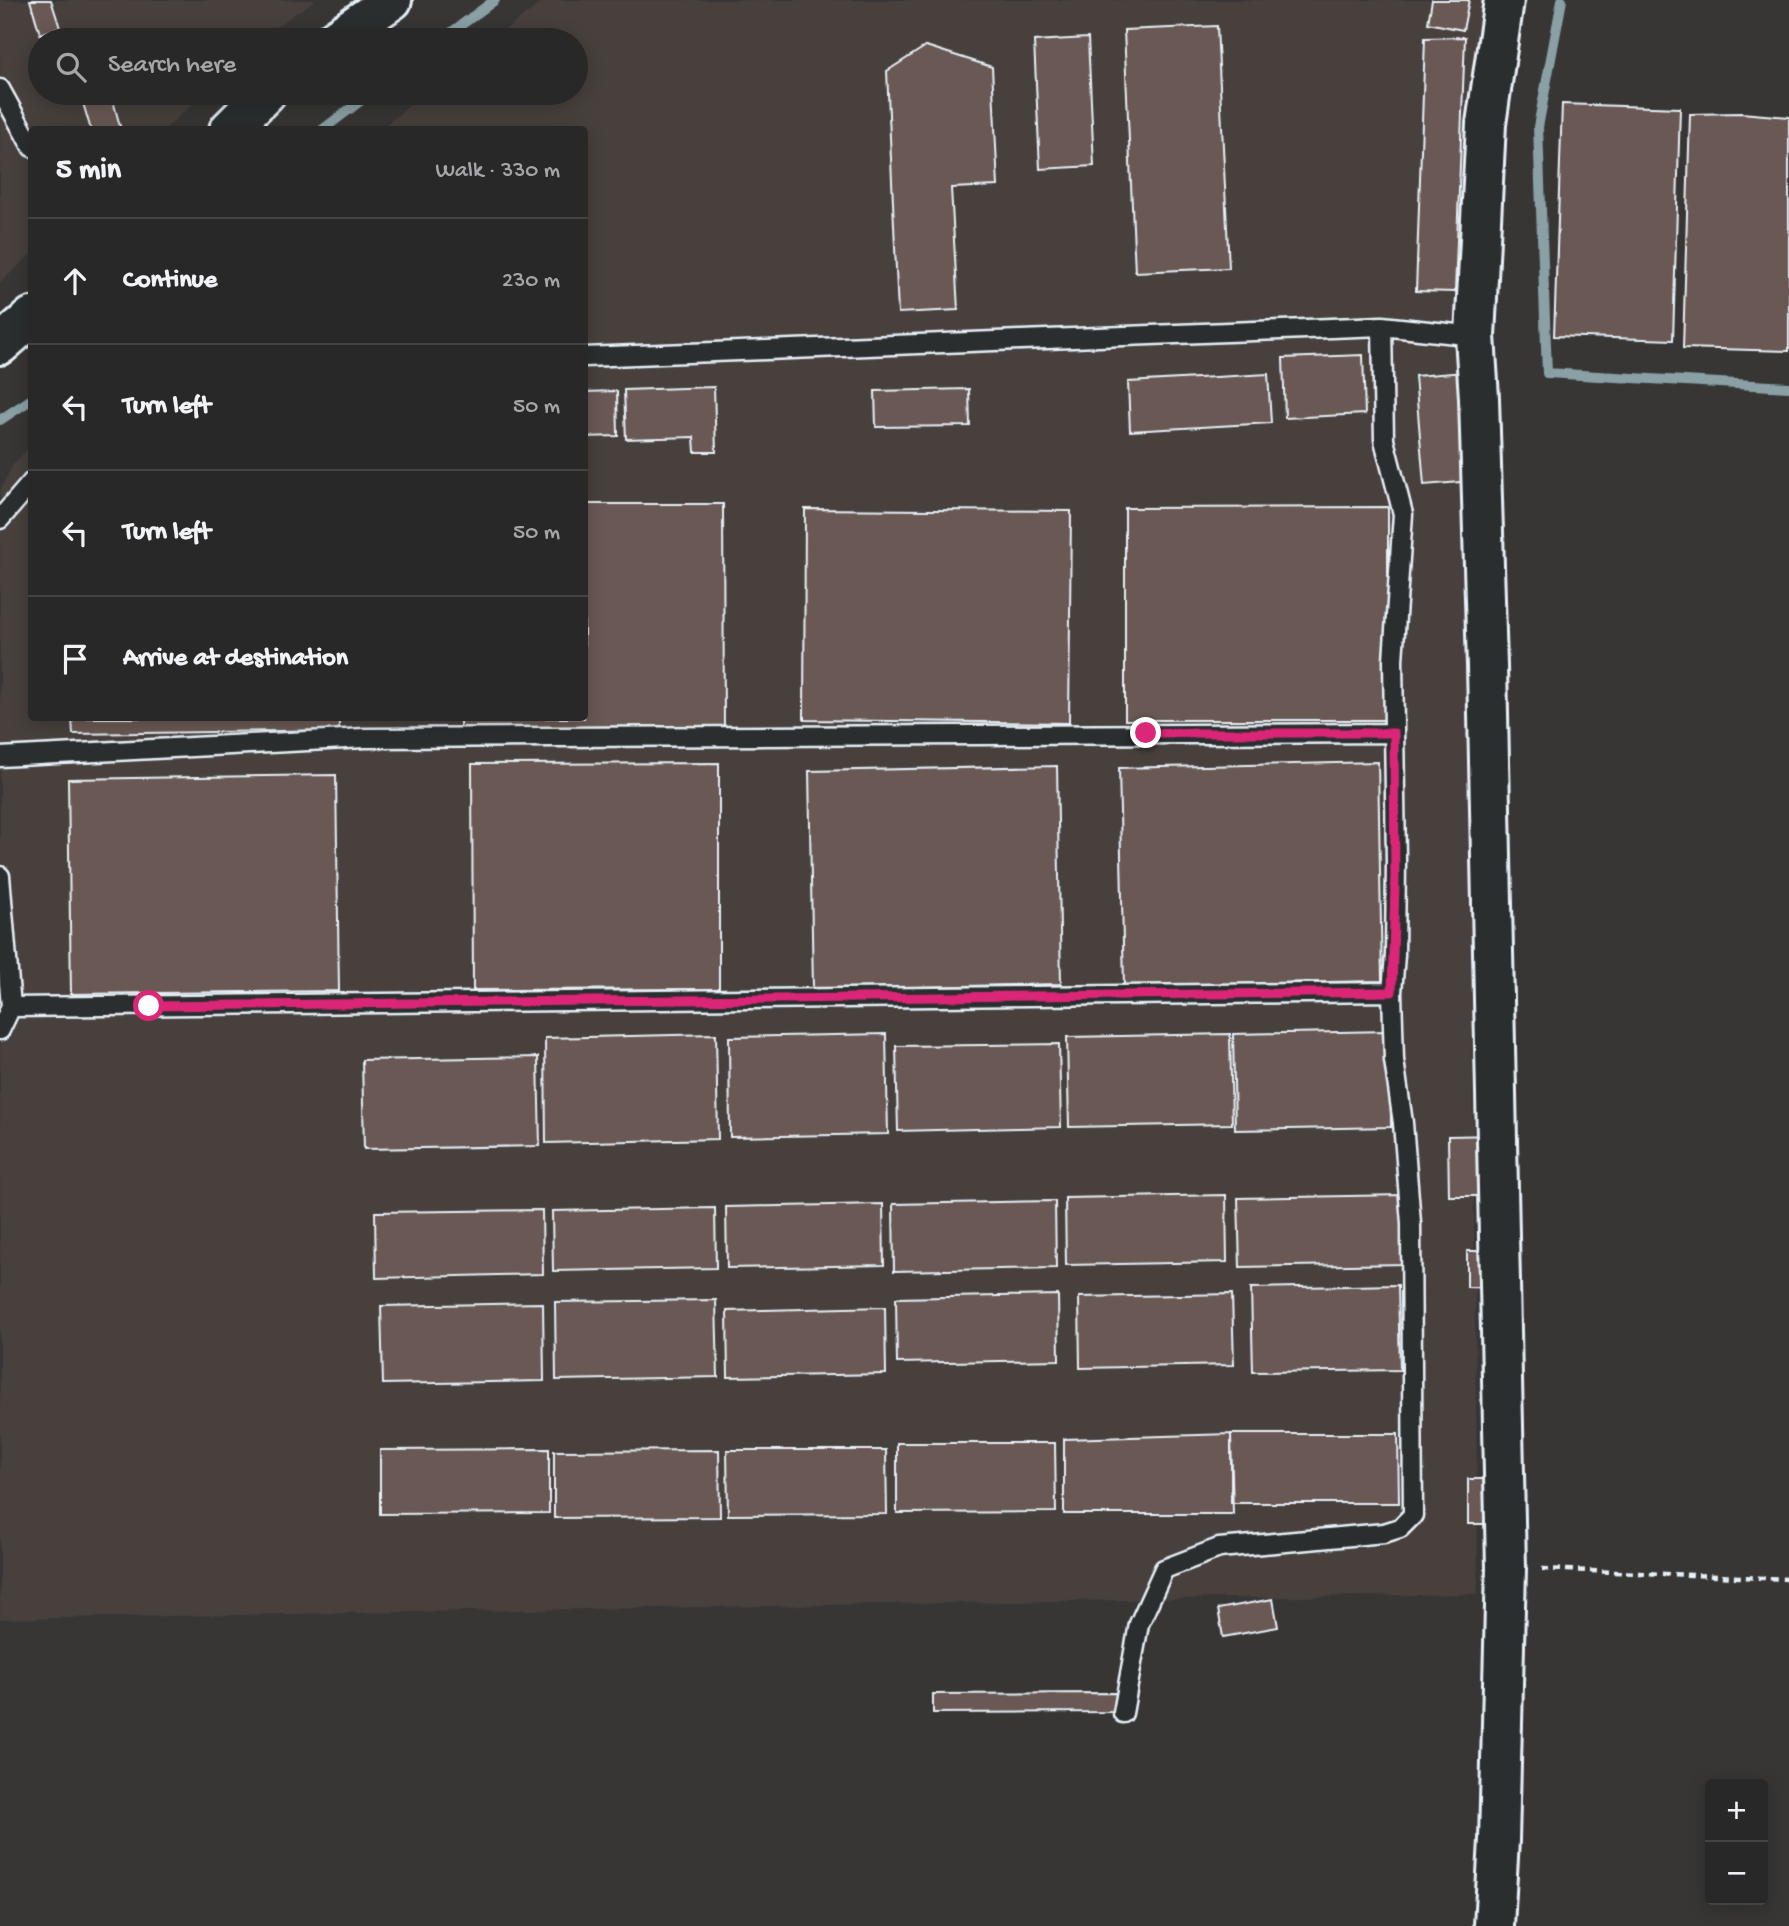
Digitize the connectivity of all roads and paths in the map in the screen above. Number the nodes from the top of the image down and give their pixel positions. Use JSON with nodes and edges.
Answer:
{"nodes":[{"id":1,"x":392,"y":0,"type":"edge"},
{"id":2,"x":1504,"y":0,"type":"edge"},
{"id":3,"x":351,"y":28,"type":"edge"},
{"id":4,"x":0,"y":89,"type":"edge"},
{"id":5,"x":254,"y":105,"type":"edge"},
{"id":6,"x":233,"y":126,"type":"edge"},
{"id":7,"x":28,"y":140,"type":"edge"},
{"id":8,"x":28,"y":320,"type":"edge"},
{"id":9,"x":1382,"y":326,"type":"junction"},
{"id":10,"x":1475,"y":336,"type":"junction"},
{"id":11,"x":0,"y":345,"type":"edge"},
{"id":12,"x":588,"y":357,"type":"edge"},
{"id":13,"x":28,"y":487,"type":"edge"},
{"id":14,"x":0,"y":519,"type":"edge"},
{"id":15,"x":1394,"y":733,"type":"junction"},
{"id":16,"x":0,"y":757,"type":"edge"},
{"id":17,"x":0,"y":876,"type":"edge"},
{"id":18,"x":1392,"y":992,"type":"junction"},
{"id":19,"x":11,"y":1007,"type":"junction"},
{"id":20,"x":0,"y":1030,"type":"edge"},
{"id":21,"x":1506,"y":1568,"type":"junction"},
{"id":22,"x":1789,"y":1579,"type":"edge"},
{"id":23,"x":1123,"y":1713,"type":"dead end"},
{"id":24,"x":1494,"y":1926,"type":"edge"}],
"edges":[{"from":1,"to":3,"type":"street"},
{"from":2,"to":10,"type":"street"},
{"from":4,"to":7,"type":"lane"},
{"from":5,"to":6,"type":"street"},
{"from":8,"to":11,"type":"street"},
{"from":9,"to":10,"type":"lane"},
{"from":9,"to":12,"type":"lane"},
{"from":9,"to":15,"type":"lane"},
{"from":10,"to":21,"type":"street"},
{"from":13,"to":14,"type":"lane"},
{"from":15,"to":16,"type":"lane"},
{"from":15,"to":18,"type":"lane"},
{"from":17,"to":19,"type":"lane"},
{"from":18,"to":19,"type":"lane"},
{"from":18,"to":23,"type":"lane"},
{"from":19,"to":20,"type":"lane"},
{"from":21,"to":22,"type":"path"},
{"from":21,"to":24,"type":"street"}]}
